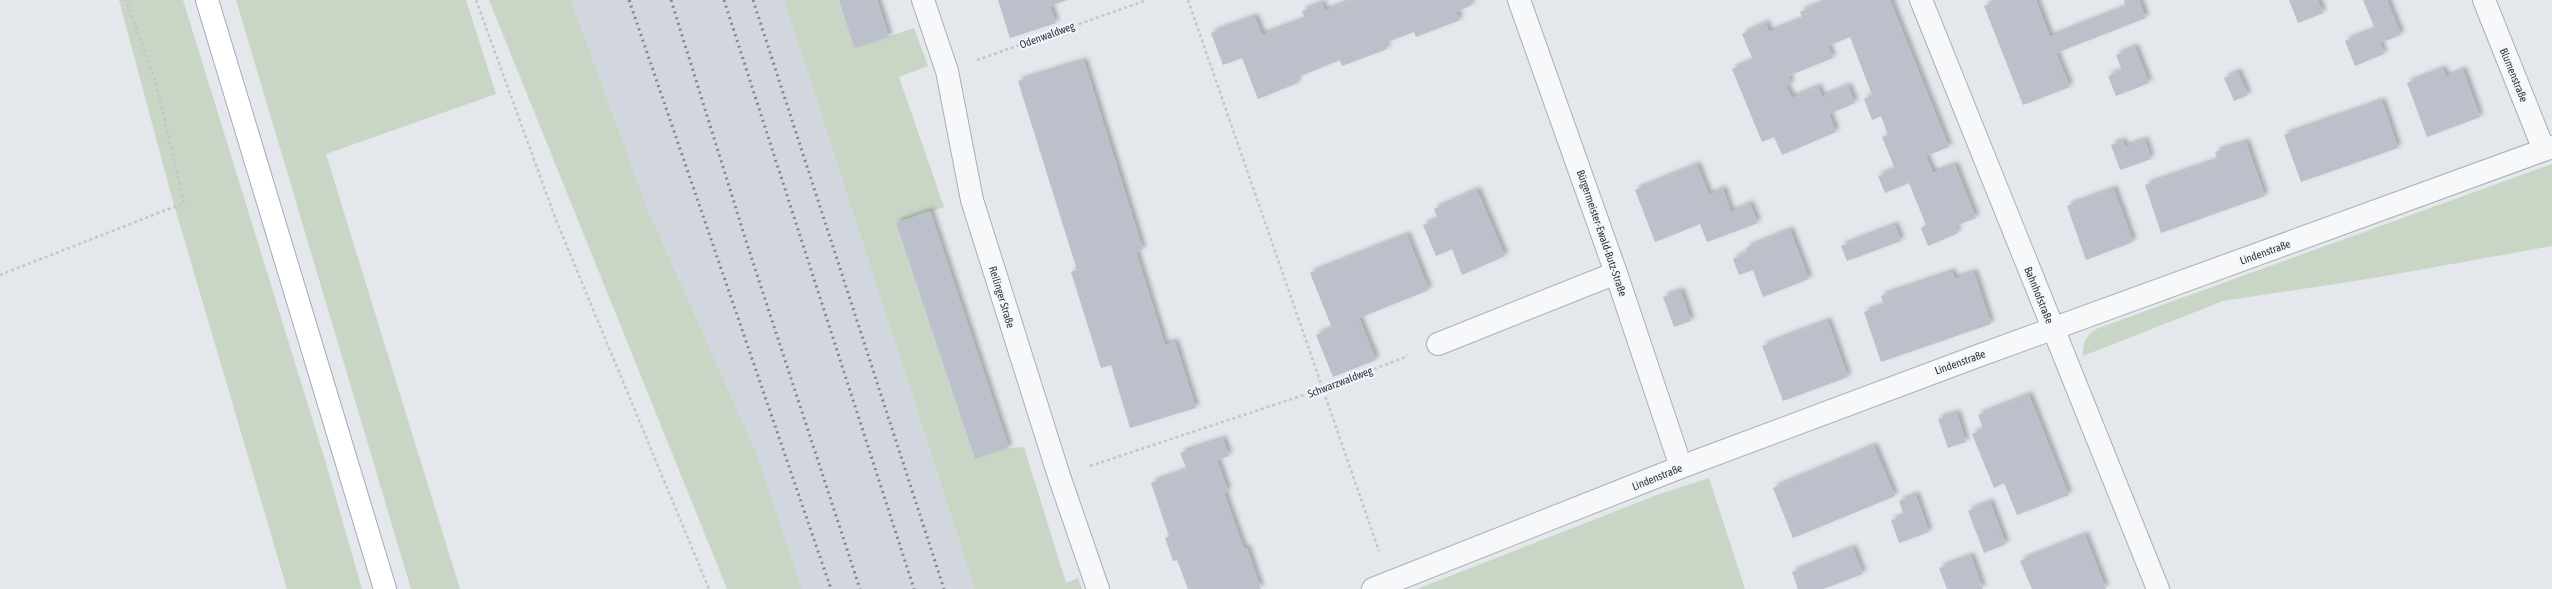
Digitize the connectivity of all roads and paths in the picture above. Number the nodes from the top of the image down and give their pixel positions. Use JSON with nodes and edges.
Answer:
{"nodes":[{"id":1,"x":126,"y":0,"type":"edge"},
{"id":2,"x":207,"y":0,"type":"edge"},
{"id":3,"x":476,"y":0,"type":"edge"},
{"id":4,"x":923,"y":0,"type":"edge"},
{"id":5,"x":1147,"y":0,"type":"edge"},
{"id":6,"x":1188,"y":0,"type":"edge"},
{"id":7,"x":1519,"y":0,"type":"edge"},
{"id":8,"x":1921,"y":0,"type":"edge"},
{"id":9,"x":2484,"y":0,"type":"edge"},
{"id":10,"x":947,"y":71,"type":"junction"},
{"id":11,"x":2548,"y":149,"type":"edge"},
{"id":12,"x":1616,"y":273,"type":"junction"},
{"id":13,"x":0,"y":275,"type":"edge"},
{"id":14,"x":2053,"y":330,"type":"junction"},
{"id":15,"x":1438,"y":344,"type":"joint"},
{"id":16,"x":1322,"y":389,"type":"junction"},
{"id":17,"x":1681,"y":467,"type":"junction"},
{"id":18,"x":1059,"y":476,"type":"junction"},
{"id":19,"x":1381,"y":586,"type":"edge"},
{"id":20,"x":385,"y":589,"type":"edge"},
{"id":21,"x":709,"y":589,"type":"edge"},
{"id":22,"x":1098,"y":589,"type":"edge"},
{"id":23,"x":2158,"y":589,"type":"edge"}],
"edges":[{"from":1,"to":13,"type":"path"},
{"from":2,"to":20,"type":"main road"},
{"from":3,"to":21,"type":"path"},
{"from":4,"to":10,"type":"street","name":"Reilinger Straße"},
{"from":5,"to":10,"type":"path","name":"Odenwaldweg"},
{"from":6,"to":16,"type":"path"},
{"from":7,"to":12,"type":"street","name":"Bürgermeister-Ewald-Butz-Straße"},
{"from":8,"to":14,"type":"street","name":"Bahnhofstraße"},
{"from":9,"to":11,"type":"street","name":"Blumenstraße"},
{"from":10,"to":18,"type":"street","name":"Reilinger Straße"},
{"from":11,"to":14,"type":"street","name":"Lindenstraße"},
{"from":12,"to":15,"type":"street"},
{"from":12,"to":17,"type":"street","name":"Bürgermeister-Ewald-Butz-Straße"},
{"from":14,"to":17,"type":"street","name":"Lindenstraße"},
{"from":14,"to":23,"type":"street","name":"Bahnhofstraße"},
{"from":15,"to":16,"type":"path","name":"Schwarzwaldweg"},
{"from":16,"to":18,"type":"path","name":"Schwarzwaldweg"},
{"from":16,"to":19,"type":"path"},
{"from":17,"to":19,"type":"street","name":"Lindenstraße"},
{"from":18,"to":22,"type":"street","name":"Reilinger Straße"}]}
